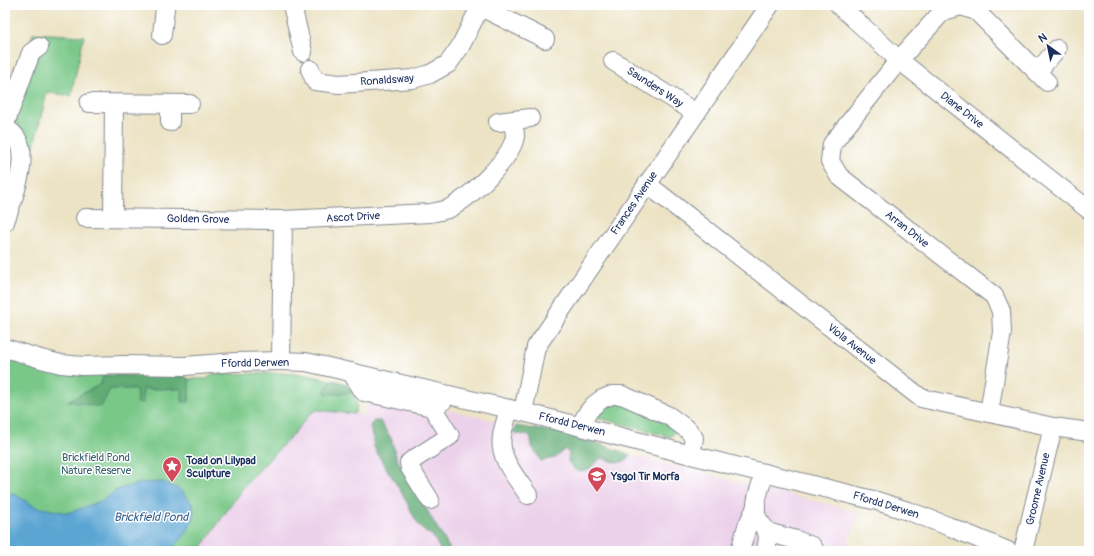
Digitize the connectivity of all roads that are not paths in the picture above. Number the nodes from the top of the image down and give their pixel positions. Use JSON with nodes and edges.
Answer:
{"nodes":[{"id":1,"x":164,"y":5,"type":"edge"},
{"id":2,"x":292,"y":5,"type":"edge"},
{"id":3,"x":770,"y":5,"type":"edge"},
{"id":4,"x":839,"y":5,"type":"edge"},
{"id":5,"x":481,"y":6,"type":"edge"},
{"id":6,"x":162,"y":35,"type":"dead end"},
{"id":7,"x":545,"y":39,"type":"dead end"},
{"id":8,"x":39,"y":47,"type":"dead end"},
{"id":9,"x":1057,"y":49,"type":"dead end"},
{"id":10,"x":304,"y":52,"type":"dead end"},
{"id":11,"x":899,"y":60,"type":"junction"},
{"id":12,"x":613,"y":61,"type":"dead end"},
{"id":13,"x":310,"y":69,"type":"dead end"},
{"id":14,"x":89,"y":103,"type":"dead end"},
{"id":15,"x":114,"y":104,"type":"junction"},
{"id":16,"x":170,"y":104,"type":"junction"},
{"id":17,"x":190,"y":104,"type":"dead end"},
{"id":18,"x":696,"y":113,"type":"junction"},
{"id":19,"x":514,"y":120,"type":"dead end"},
{"id":20,"x":170,"y":122,"type":"dead end"},
{"id":21,"x":5,"y":124,"type":"edge"},
{"id":22,"x":5,"y":128,"type":"edge"},
{"id":23,"x":647,"y":184,"type":"junction"},
{"id":24,"x":1089,"y":210,"type":"edge"},
{"id":25,"x":85,"y":218,"type":"dead end"},
{"id":26,"x":112,"y":218,"type":"junction"},
{"id":27,"x":283,"y":220,"type":"junction"},
{"id":28,"x":5,"y":222,"type":"edge"},
{"id":29,"x":5,"y":344,"type":"edge"},
{"id":30,"x":5,"y":348,"type":"edge"},
{"id":31,"x":281,"y":361,"type":"junction"},
{"id":32,"x":125,"y":365,"type":"junction"},
{"id":33,"x":351,"y":372,"type":"junction"},
{"id":34,"x":452,"y":395,"type":"junction"},
{"id":35,"x":432,"y":407,"type":"junction"},
{"id":36,"x":516,"y":410,"type":"junction"},
{"id":37,"x":989,"y":413,"type":"junction"},
{"id":38,"x":580,"y":426,"type":"junction"},
{"id":39,"x":1053,"y":427,"type":"junction"},
{"id":40,"x":1089,"y":432,"type":"edge"},
{"id":41,"x":691,"y":455,"type":"junction"},
{"id":42,"x":765,"y":473,"type":"junction"},
{"id":43,"x":528,"y":495,"type":"dead end"},
{"id":44,"x":430,"y":500,"type":"dead end"},
{"id":45,"x":756,"y":507,"type":"junction"},
{"id":46,"x":767,"y":532,"type":"junction"},
{"id":47,"x":798,"y":545,"type":"edge"},
{"id":48,"x":740,"y":551,"type":"edge"},
{"id":49,"x":766,"y":551,"type":"edge"},
{"id":50,"x":815,"y":551,"type":"edge"},
{"id":51,"x":1008,"y":551,"type":"edge"},
{"id":52,"x":1023,"y":551,"type":"edge"}],
"edges":[{"from":1,"to":6,"type":"street"},
{"from":2,"to":10,"type":"street"},
{"from":3,"to":18,"type":"street","name":"Frances Avenue"},
{"from":4,"to":11,"type":"street","name":"Diane Drive"},
{"from":5,"to":7,"type":"street"},
{"from":5,"to":13,"type":"street","name":"Ronaldsway"},
{"from":8,"to":21,"type":"street"},
{"from":9,"to":11,"type":"street","name":"Arran Drive"},
{"from":11,"to":24,"type":"street","name":"Diane Drive"},
{"from":11,"to":37,"type":"street","name":"Arran Drive"},
{"from":12,"to":18,"type":"street","name":"Saunders Way"},
{"from":14,"to":15,"type":"street"},
{"from":15,"to":16,"type":"street"},
{"from":15,"to":26,"type":"street"},
{"from":16,"to":17,"type":"street"},
{"from":16,"to":20,"type":"street"},
{"from":18,"to":23,"type":"street","name":"Frances Avenue"},
{"from":19,"to":27,"type":"street","name":"Ascot Drive"},
{"from":22,"to":28,"type":"street"},
{"from":23,"to":36,"type":"street","name":"Frances Avenue"},
{"from":23,"to":37,"type":"street","name":"Viola Avenue"},
{"from":25,"to":26,"type":"street","name":"Golden Grove"},
{"from":26,"to":27,"type":"street","name":"Golden Grove"},
{"from":27,"to":31,"type":"street"},
{"from":29,"to":32,"type":"street","name":"Ffordd Derwen"},
{"from":30,"to":32,"type":"street","name":"Ffordd Derwen"},
{"from":31,"to":32,"type":"street","name":"Ffordd Derwen"},
{"from":31,"to":33,"type":"street","name":"Ffordd Derwen"},
{"from":33,"to":34,"type":"street","name":"Ffordd Derwen"},
{"from":33,"to":35,"type":"street"},
{"from":34,"to":35,"type":"street"},
{"from":34,"to":36,"type":"street","name":"Ffordd Derwen"},
{"from":35,"to":44,"type":"street"},
{"from":36,"to":38,"type":"street","name":"Ffordd Derwen"},
{"from":36,"to":43,"type":"street","name":"Frances Avenue"},
{"from":37,"to":39,"type":"street","name":"Viola Avenue"},
{"from":38,"to":41,"type":"street","name":"Ffordd Derwen"},
{"from":38,"to":41,"type":"street"},
{"from":39,"to":40,"type":"street","name":"Viola Avenue"},
{"from":39,"to":52,"type":"street","name":"Groome Avenue"},
{"from":41,"to":42,"type":"street","name":"Ffordd Derwen"},
{"from":42,"to":45,"type":"street"},
{"from":42,"to":51,"type":"street","name":"Ffordd Derwen"},
{"from":45,"to":46,"type":"street"},
{"from":45,"to":48,"type":"street"},
{"from":46,"to":47,"type":"street"},
{"from":46,"to":49,"type":"street"},
{"from":47,"to":50,"type":"street"}]}
